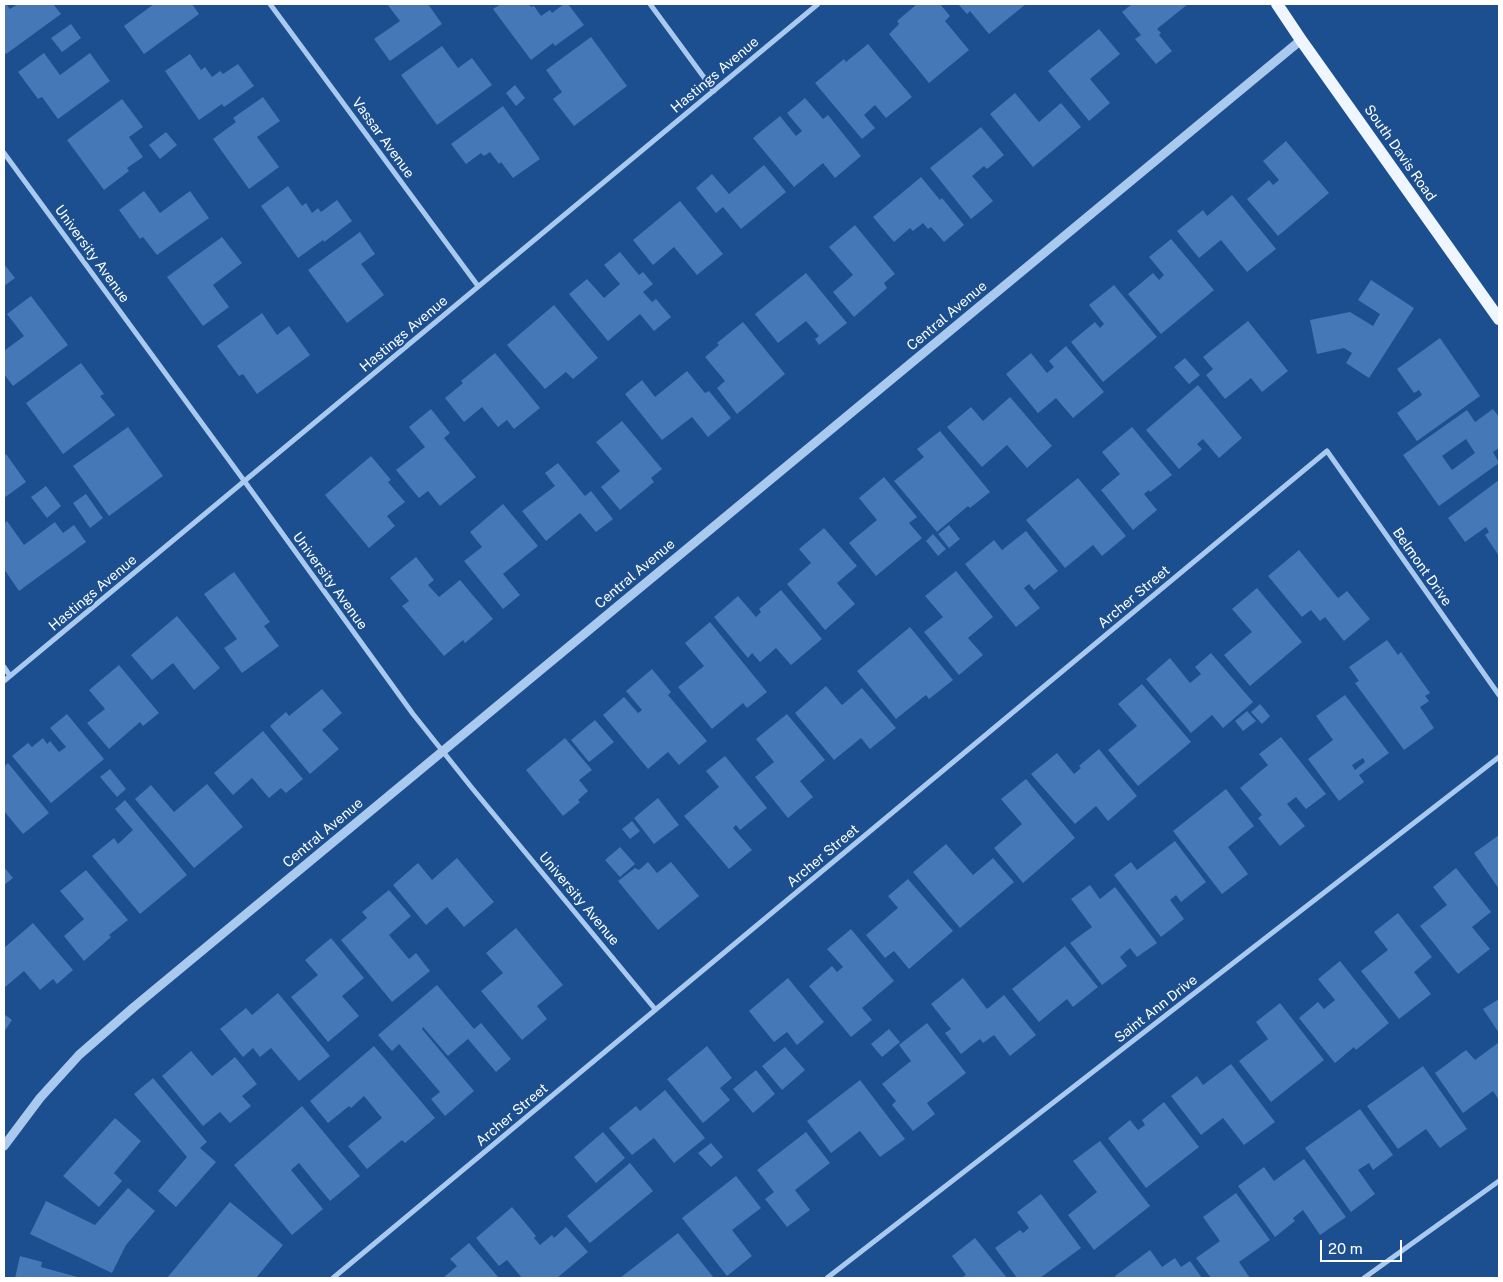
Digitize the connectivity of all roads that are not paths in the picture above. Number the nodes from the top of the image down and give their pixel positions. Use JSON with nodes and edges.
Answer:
{"nodes":[{"id":1,"x":270,"y":4,"type":"edge"},
{"id":2,"x":650,"y":4,"type":"edge"},
{"id":3,"x":818,"y":4,"type":"edge"},
{"id":4,"x":1277,"y":4,"type":"edge"},
{"id":5,"x":1301,"y":40,"type":"junction"},
{"id":6,"x":714,"y":91,"type":"junction"},
{"id":7,"x":4,"y":153,"type":"edge"},
{"id":8,"x":478,"y":286,"type":"junction"},
{"id":9,"x":1499,"y":318,"type":"edge"},
{"id":10,"x":1327,"y":451,"type":"joint"},
{"id":11,"x":245,"y":482,"type":"junction"},
{"id":12,"x":4,"y":667,"type":"edge"},
{"id":13,"x":10,"y":676,"type":"junction"},
{"id":14,"x":4,"y":681,"type":"edge"},
{"id":15,"x":1499,"y":695,"type":"edge"},
{"id":16,"x":442,"y":752,"type":"junction"},
{"id":17,"x":1499,"y":757,"type":"edge"},
{"id":18,"x":655,"y":1010,"type":"junction"},
{"id":19,"x":4,"y":1146,"type":"edge"},
{"id":20,"x":1499,"y":1181,"type":"edge"},
{"id":21,"x":333,"y":1278,"type":"edge"},
{"id":22,"x":827,"y":1278,"type":"edge"},
{"id":23,"x":1364,"y":1278,"type":"edge"}],
"edges":[{"from":1,"to":8,"type":"street","name":"Vassar Avenue"},
{"from":2,"to":6,"type":"street"},
{"from":3,"to":6,"type":"street","name":"Hastings Avenue"},
{"from":4,"to":5,"type":"main road","name":"South Davis Road"},
{"from":5,"to":9,"type":"main road","name":"South Davis Road"},
{"from":5,"to":16,"type":"street","name":"Central Avenue"},
{"from":6,"to":8,"type":"street","name":"Hastings Avenue"},
{"from":7,"to":11,"type":"street","name":"University Avenue"},
{"from":8,"to":11,"type":"street","name":"Hastings Avenue"},
{"from":10,"to":15,"type":"street","name":"Belmont Drive"},
{"from":10,"to":18,"type":"street","name":"Archer Street"},
{"from":11,"to":13,"type":"street","name":"Hastings Avenue"},
{"from":11,"to":16,"type":"street","name":"University Avenue"},
{"from":12,"to":13,"type":"street"},
{"from":13,"to":14,"type":"street","name":"Hastings Avenue"},
{"from":16,"to":18,"type":"street","name":"University Avenue"},
{"from":16,"to":19,"type":"street","name":"Central Avenue"},
{"from":17,"to":22,"type":"street","name":"Saint Ann Drive"},
{"from":18,"to":21,"type":"street","name":"Archer Street"},
{"from":20,"to":23,"type":"street"}]}
